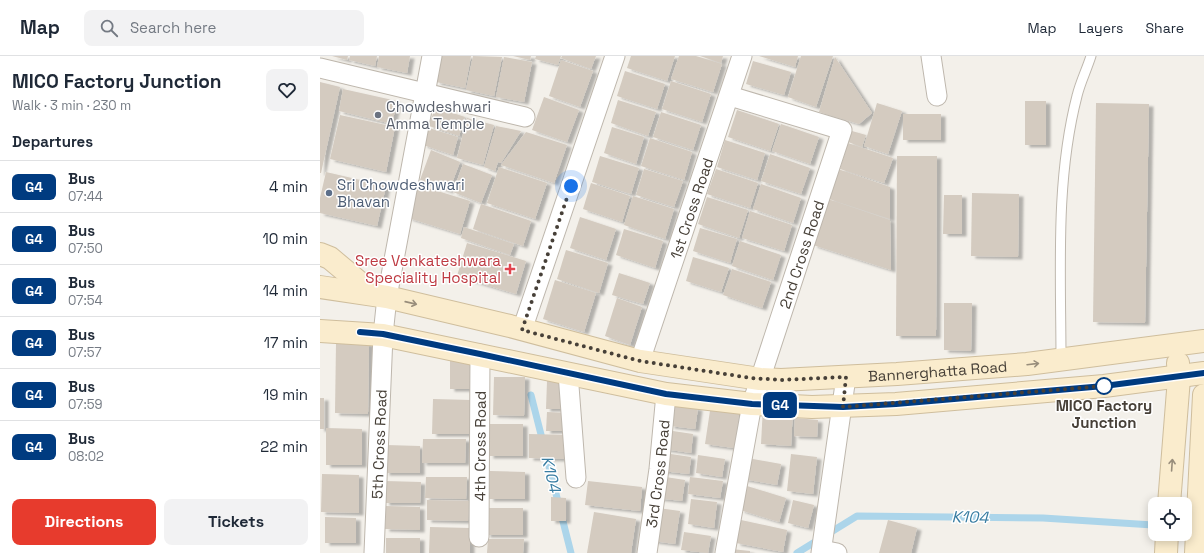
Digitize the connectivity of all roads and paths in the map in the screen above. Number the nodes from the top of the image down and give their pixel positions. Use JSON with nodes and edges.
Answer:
{"nodes":[{"id":1,"x":432,"y":56,"type":"edge"},
{"id":2,"x":615,"y":56,"type":"edge"},
{"id":3,"x":742,"y":56,"type":"edge"},
{"id":4,"x":931,"y":56,"type":"edge"},
{"id":5,"x":1092,"y":56,"type":"edge"},
{"id":6,"x":320,"y":68,"type":"edge"},
{"id":7,"x":425,"y":92,"type":"junction"},
{"id":8,"x":730,"y":96,"type":"junction"},
{"id":9,"x":937,"y":96,"type":"dead end"},
{"id":10,"x":525,"y":117,"type":"dead end"},
{"id":11,"x":320,"y":254,"type":"edge"},
{"id":12,"x":320,"y":287,"type":"edge"},
{"id":13,"x":380,"y":296,"type":"junction"},
{"id":14,"x":522,"y":330,"type":"junction"},
{"id":15,"x":320,"y":331,"type":"edge"},
{"id":16,"x":360,"y":332,"type":"junction"},
{"id":17,"x":383,"y":334,"type":"junction"},
{"id":18,"x":1204,"y":341,"type":"edge"},
{"id":19,"x":320,"y":343,"type":"edge"},
{"id":20,"x":1177,"y":346,"type":"junction"},
{"id":21,"x":480,"y":354,"type":"junction"},
{"id":22,"x":1062,"y":360,"type":"junction"},
{"id":23,"x":640,"y":361,"type":"junction"},
{"id":24,"x":568,"y":373,"type":"junction"},
{"id":25,"x":1204,"y":373,"type":"edge"},
{"id":26,"x":846,"y":377,"type":"junction"},
{"id":27,"x":1179,"y":378,"type":"junction"},
{"id":28,"x":760,"y":379,"type":"junction"},
{"id":29,"x":666,"y":394,"type":"junction"},
{"id":30,"x":1204,"y":395,"type":"edge"},
{"id":31,"x":752,"y":404,"type":"junction"},
{"id":32,"x":843,"y":407,"type":"junction"},
{"id":33,"x":576,"y":478,"type":"dead end"},
{"id":34,"x":1170,"y":497,"type":"edge"},
{"id":35,"x":479,"y":537,"type":"dead end"},
{"id":36,"x":1167,"y":541,"type":"edge"},
{"id":37,"x":826,"y":551,"type":"edge"},
{"id":38,"x":374,"y":553,"type":"edge"},
{"id":39,"x":647,"y":553,"type":"edge"},
{"id":40,"x":724,"y":553,"type":"edge"},
{"id":41,"x":1166,"y":553,"type":"edge"},
{"id":42,"x":1196,"y":553,"type":"edge"}],
"edges":[{"from":1,"to":7,"type":"street","name":"5th Cross Road"},
{"from":2,"to":14,"type":"street"},
{"from":3,"to":8,"type":"street","name":"1st Cross Road"},
{"from":4,"to":9,"type":"street"},
{"from":5,"to":22,"type":"lane"},
{"from":6,"to":7,"type":"street"},
{"from":7,"to":10,"type":"street"},
{"from":7,"to":13,"type":"street","name":"5th Cross Road"},
{"from":8,"to":23,"type":"street","name":"1st Cross Road"},
{"from":8,"to":28,"type":"street","name":"2nd Cross Road"},
{"from":11,"to":13,"type":"main road"},
{"from":12,"to":13,"type":"main road","name":"Bannerghatta Road"},
{"from":13,"to":14,"type":"main road","name":"Bannerghatta Road","one_way":true},
{"from":13,"to":17,"type":"street","name":"5th Cross Road"},
{"from":14,"to":23,"type":"main road","name":"Bannerghatta Road"},
{"from":15,"to":16,"type":"main road","name":"Bannerghatta Road"},
{"from":16,"to":17,"type":"main road","name":"Bannerghatta Road"},
{"from":16,"to":19,"type":"main road"},
{"from":17,"to":21,"type":"main road","name":"Bannerghatta Road"},
{"from":17,"to":38,"type":"street","name":"5th Cross Road"},
{"from":18,"to":20,"type":"main road","name":"Bannerghatta Road"},
{"from":20,"to":22,"type":"main road","name":"Bannerghatta Road"},
{"from":20,"to":27,"type":"main road"},
{"from":21,"to":24,"type":"main road","name":"Bannerghatta Road"},
{"from":21,"to":35,"type":"street","name":"4th Cross Road"},
{"from":26,"to":22,"type":"main road","name":"Bannerghatta Road","one_way":true},
{"from":23,"to":28,"type":"main road","name":"Bannerghatta Road"},
{"from":24,"to":29,"type":"main road","name":"Bannerghatta Road"},
{"from":24,"to":33,"type":"street"},
{"from":25,"to":27,"type":"main road","name":"Bannerghatta Road"},
{"from":26,"to":28,"type":"main road","name":"Bannerghatta Road"},
{"from":26,"to":32,"type":"street"},
{"from":27,"to":32,"type":"main road","name":"Bannerghatta Road"},
{"from":34,"to":27,"type":"main road","one_way":true},
{"from":28,"to":31,"type":"street","name":"2nd Cross Road"},
{"from":29,"to":31,"type":"main road","name":"Bannerghatta Road"},
{"from":29,"to":39,"type":"street","name":"3rd Cross Road"},
{"from":30,"to":42,"type":"main road"},
{"from":31,"to":32,"type":"main road","name":"Bannerghatta Road"},
{"from":31,"to":40,"type":"street"},
{"from":32,"to":37,"type":"street"},
{"from":36,"to":41,"type":"main road"}]}
